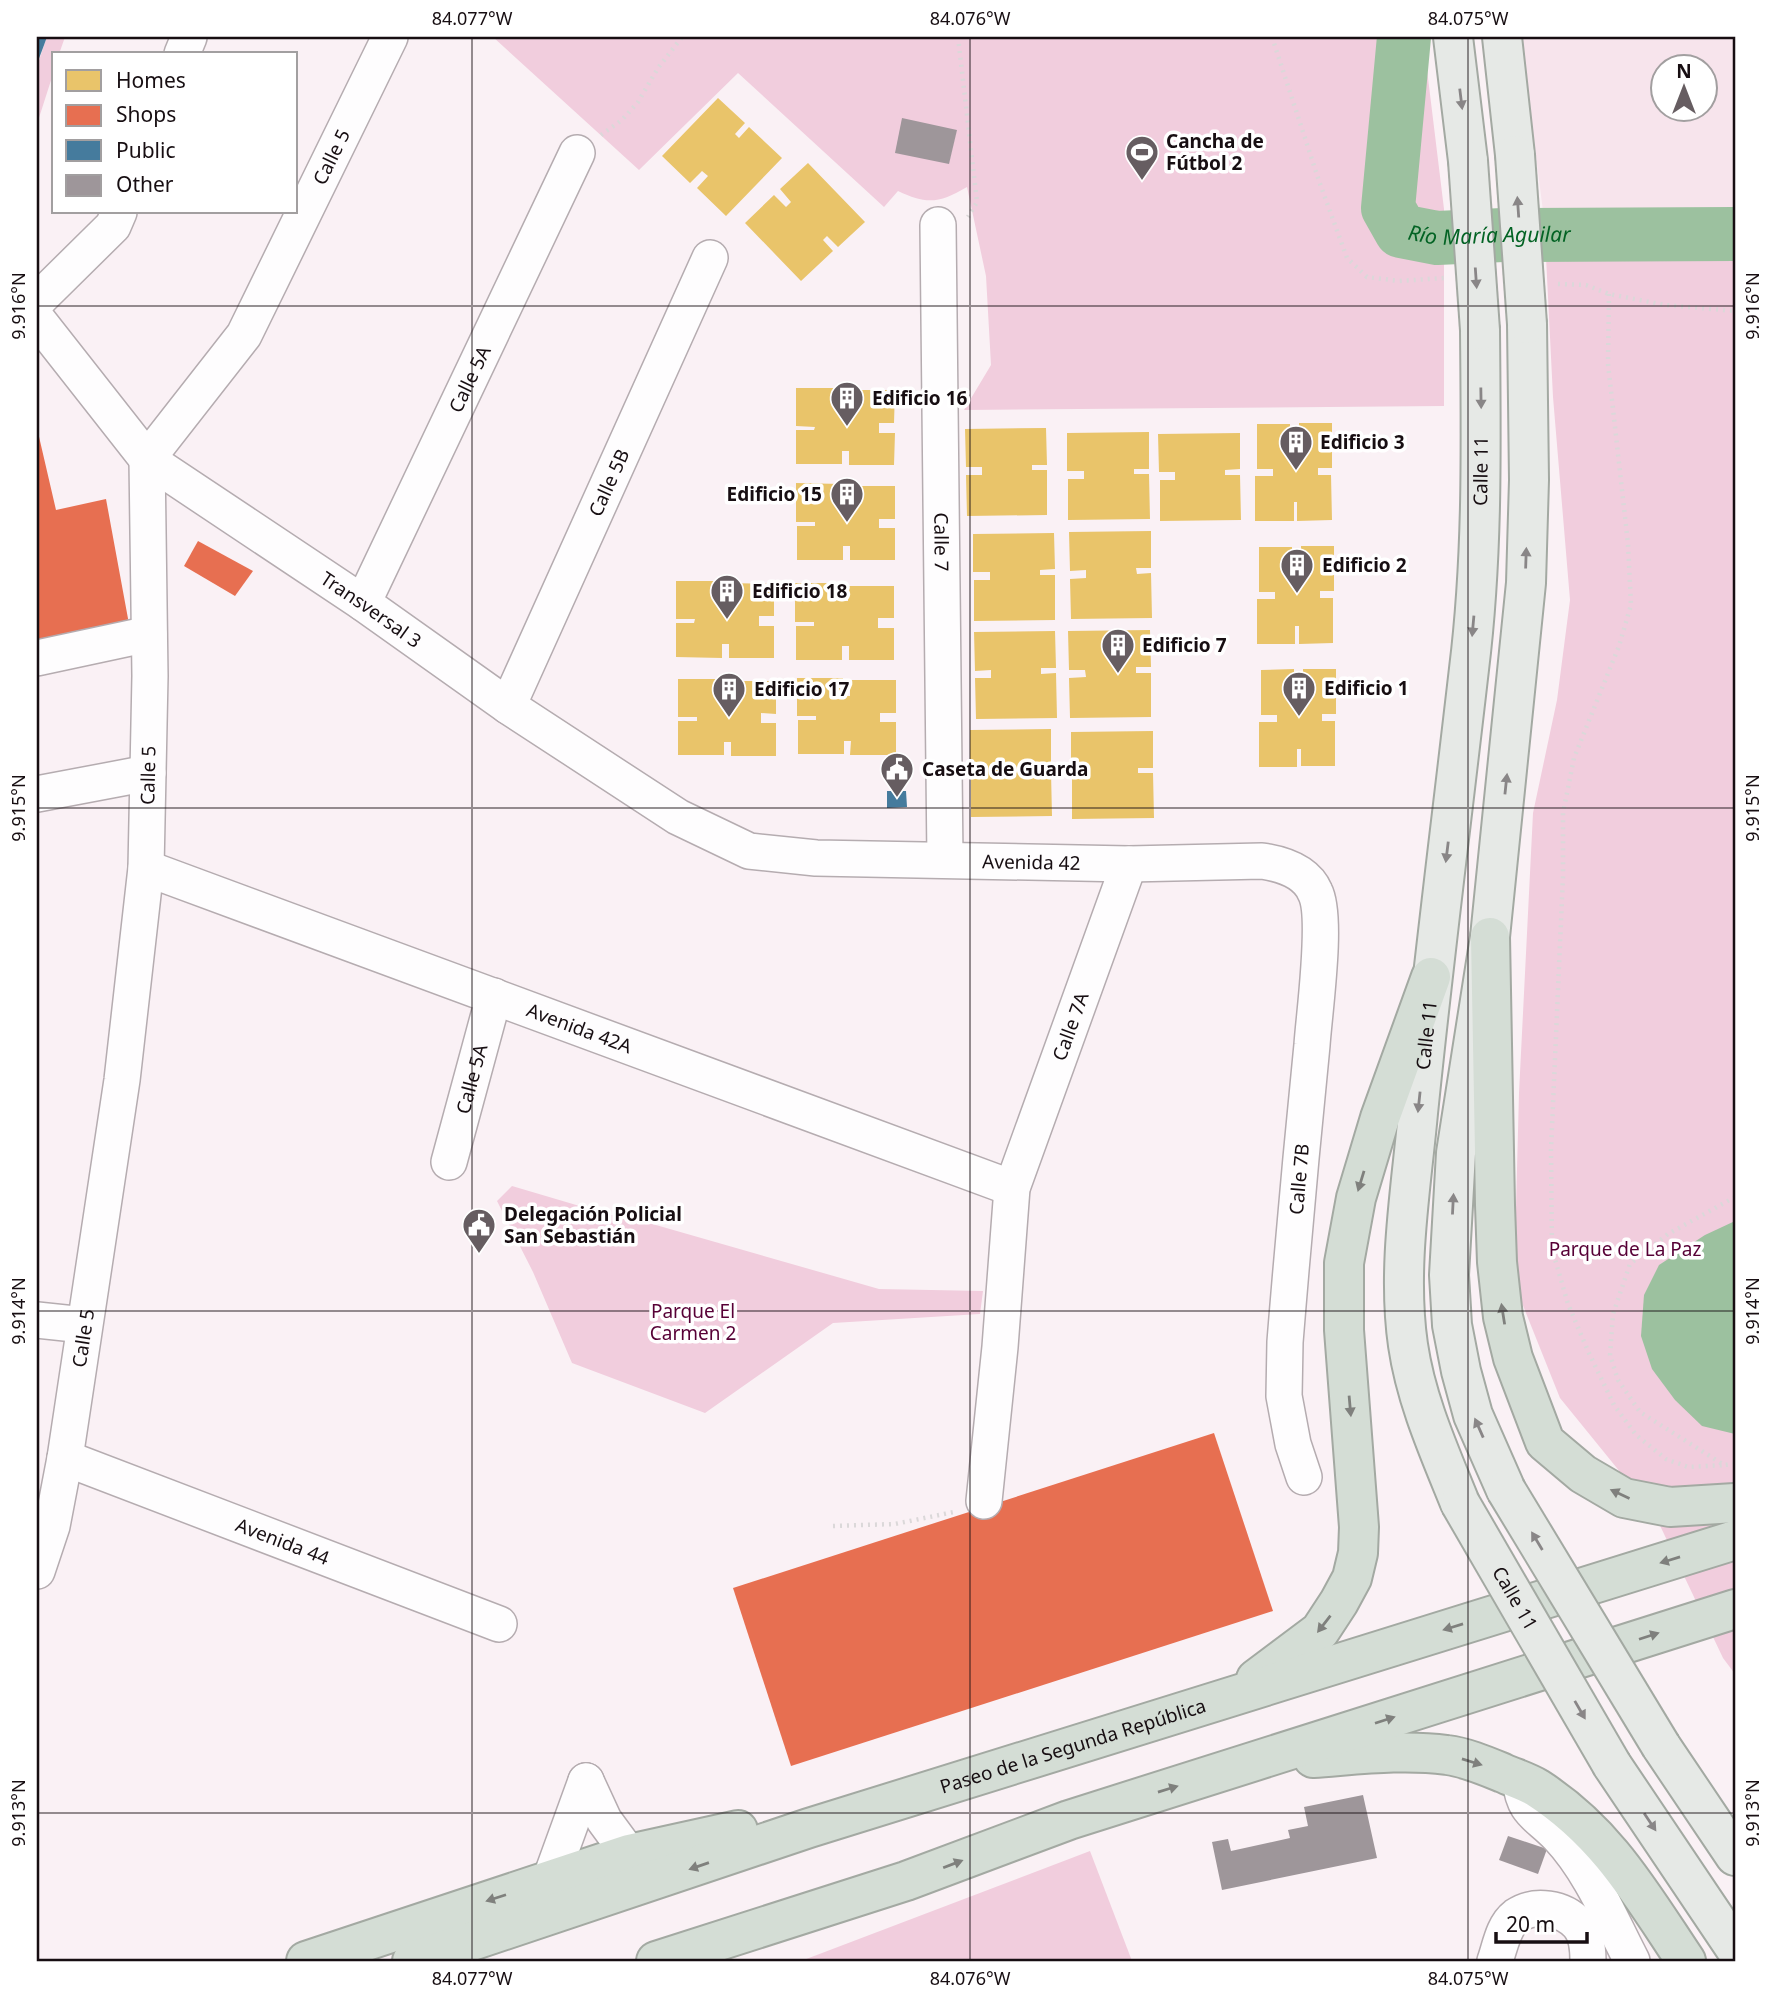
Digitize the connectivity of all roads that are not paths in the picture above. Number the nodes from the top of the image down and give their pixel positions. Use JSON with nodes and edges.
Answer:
{"nodes":[{"id":1,"x":390,"y":37,"type":"edge"},
{"id":2,"x":1453,"y":37,"type":"edge"},
{"id":3,"x":1502,"y":37,"type":"edge"},
{"id":4,"x":577,"y":153,"type":"road end"},
{"id":5,"x":118,"y":214,"type":"edge"},
{"id":6,"x":938,"y":225,"type":"road end"},
{"id":7,"x":710,"y":258,"type":"dead end"},
{"id":8,"x":37,"y":301,"type":"edge"},
{"id":9,"x":37,"y":319,"type":"edge"},
{"id":10,"x":147,"y":459,"type":"junction"},
{"id":11,"x":363,"y":603,"type":"junction"},
{"id":12,"x":149,"y":634,"type":"junction"},
{"id":13,"x":37,"y":658,"type":"edge"},
{"id":14,"x":508,"y":706,"type":"junction"},
{"id":15,"x":148,"y":773,"type":"junction"},
{"id":16,"x":37,"y":794,"type":"edge"},
{"id":17,"x":749,"y":851,"type":"joint"},
{"id":18,"x":945,"y":860,"type":"junction"},
{"id":19,"x":1129,"y":864,"type":"junction"},
{"id":20,"x":146,"y":868,"type":"junction"},
{"id":21,"x":1308,"y":881,"type":"joint"},
{"id":22,"x":1490,"y":937,"type":"junction"},
{"id":23,"x":1432,"y":977,"type":"junction"},
{"id":24,"x":494,"y":996,"type":"junction"},
{"id":25,"x":449,"y":1162,"type":"dead end"},
{"id":26,"x":1012,"y":1188,"type":"junction"},
{"id":27,"x":37,"y":1320,"type":"edge"},
{"id":28,"x":84,"y":1325,"type":"junction"},
{"id":29,"x":65,"y":1458,"type":"junction"},
{"id":30,"x":1304,"y":1477,"type":"dead end"},
{"id":31,"x":984,"y":1501,"type":"road end"},
{"id":32,"x":1735,"y":1503,"type":"edge"},
{"id":33,"x":1735,"y":1540,"type":"edge"},
{"id":34,"x":37,"y":1571,"type":"edge"},
{"id":35,"x":1735,"y":1609,"type":"edge"},
{"id":36,"x":499,"y":1624,"type":"dead end"},
{"id":37,"x":1237,"y":1694,"type":"junction"},
{"id":38,"x":1259,"y":1761,"type":"junction"},
{"id":39,"x":965,"y":1778,"type":"junction"},
{"id":40,"x":1520,"y":1780,"type":"junction"},
{"id":41,"x":629,"y":1854,"type":"junction"},
{"id":42,"x":1735,"y":1856,"type":"edge"},
{"id":43,"x":550,"y":1880,"type":"junction"},
{"id":44,"x":906,"y":1881,"type":"junction"},
{"id":45,"x":1735,"y":1948,"type":"edge"},
{"id":46,"x":306,"y":1961,"type":"edge"},
{"id":47,"x":412,"y":1961,"type":"edge"},
{"id":48,"x":656,"y":1961,"type":"edge"},
{"id":49,"x":704,"y":1961,"type":"edge"},
{"id":50,"x":1496,"y":1961,"type":"edge"},
{"id":51,"x":1588,"y":1961,"type":"edge"},
{"id":52,"x":1633,"y":1961,"type":"edge"},
{"id":53,"x":1686,"y":1961,"type":"edge"}],
"edges":[{"from":1,"to":10,"type":"street","name":"Calle 5"},
{"from":2,"to":23,"type":"main road","name":"Calle 11","one_way":true,"bridge":true},
{"from":22,"to":3,"type":"main road","one_way":true,"bridge":true},
{"from":4,"to":11,"type":"street","name":"Calle 5A"},
{"from":5,"to":8,"type":"street"},
{"from":6,"to":18,"type":"street","name":"Calle 7"},
{"from":7,"to":14,"type":"street","name":"Calle 5B"},
{"from":9,"to":10,"type":"street","name":"Transversal 3"},
{"from":10,"to":11,"type":"street","name":"Transversal 3"},
{"from":10,"to":12,"type":"street","name":"Calle 5"},
{"from":11,"to":14,"type":"street","name":"Transversal 3"},
{"from":12,"to":13,"type":"street"},
{"from":12,"to":15,"type":"street","name":"Calle 5"},
{"from":14,"to":17,"type":"street","name":"Transversal 3"},
{"from":15,"to":16,"type":"street"},
{"from":15,"to":20,"type":"street","name":"Calle 5"},
{"from":17,"to":18,"type":"street","name":"Avenida 42"},
{"from":18,"to":19,"type":"street","name":"Avenida 42"},
{"from":19,"to":21,"type":"street","name":"Avenida 42"},
{"from":19,"to":26,"type":"street","name":"Calle 7A"},
{"from":20,"to":24,"type":"street","name":"Avenida 42A"},
{"from":20,"to":28,"type":"street","name":"Calle 5"},
{"from":21,"to":30,"type":"street","name":"Calle 7B"},
{"from":32,"to":22,"type":"highway","one_way":true},
{"from":42,"to":22,"type":"main road","one_way":true,"bridge":true},
{"from":23,"to":37,"type":"highway","one_way":true},
{"from":23,"to":45,"type":"main road","name":"Calle 11","one_way":true,"bridge":true},
{"from":24,"to":25,"type":"street","name":"Calle 5A"},
{"from":24,"to":26,"type":"street","name":"Avenida 42A"},
{"from":26,"to":31,"type":"street","name":"Calle 7A"},
{"from":27,"to":28,"type":"street"},
{"from":28,"to":29,"type":"street","name":"Calle 5"},
{"from":29,"to":34,"type":"street","name":"Calle 5"},
{"from":29,"to":36,"type":"street","name":"Avenida 44"},
{"from":33,"to":37,"type":"highway","name":"Paseo de la Segunda República","one_way":true},
{"from":38,"to":35,"type":"highway","one_way":true},
{"from":37,"to":39,"type":"highway","name":"Paseo de la Segunda República"},
{"from":38,"to":40,"type":"highway","one_way":true},
{"from":44,"to":38,"type":"highway","one_way":true},
{"from":39,"to":41,"type":"highway"},
{"from":39,"to":47,"type":"highway","name":"Paseo de la Segunda República","one_way":true},
{"from":40,"to":52,"type":"street"},
{"from":40,"to":53,"type":"highway"},
{"from":41,"to":43,"type":"highway"},
{"from":41,"to":43,"type":"street"},
{"from":43,"to":46,"type":"highway","one_way":true},
{"from":44,"to":48,"type":"highway"},
{"from":44,"to":49,"type":"highway"},
{"from":50,"to":51,"type":"street"}]}
